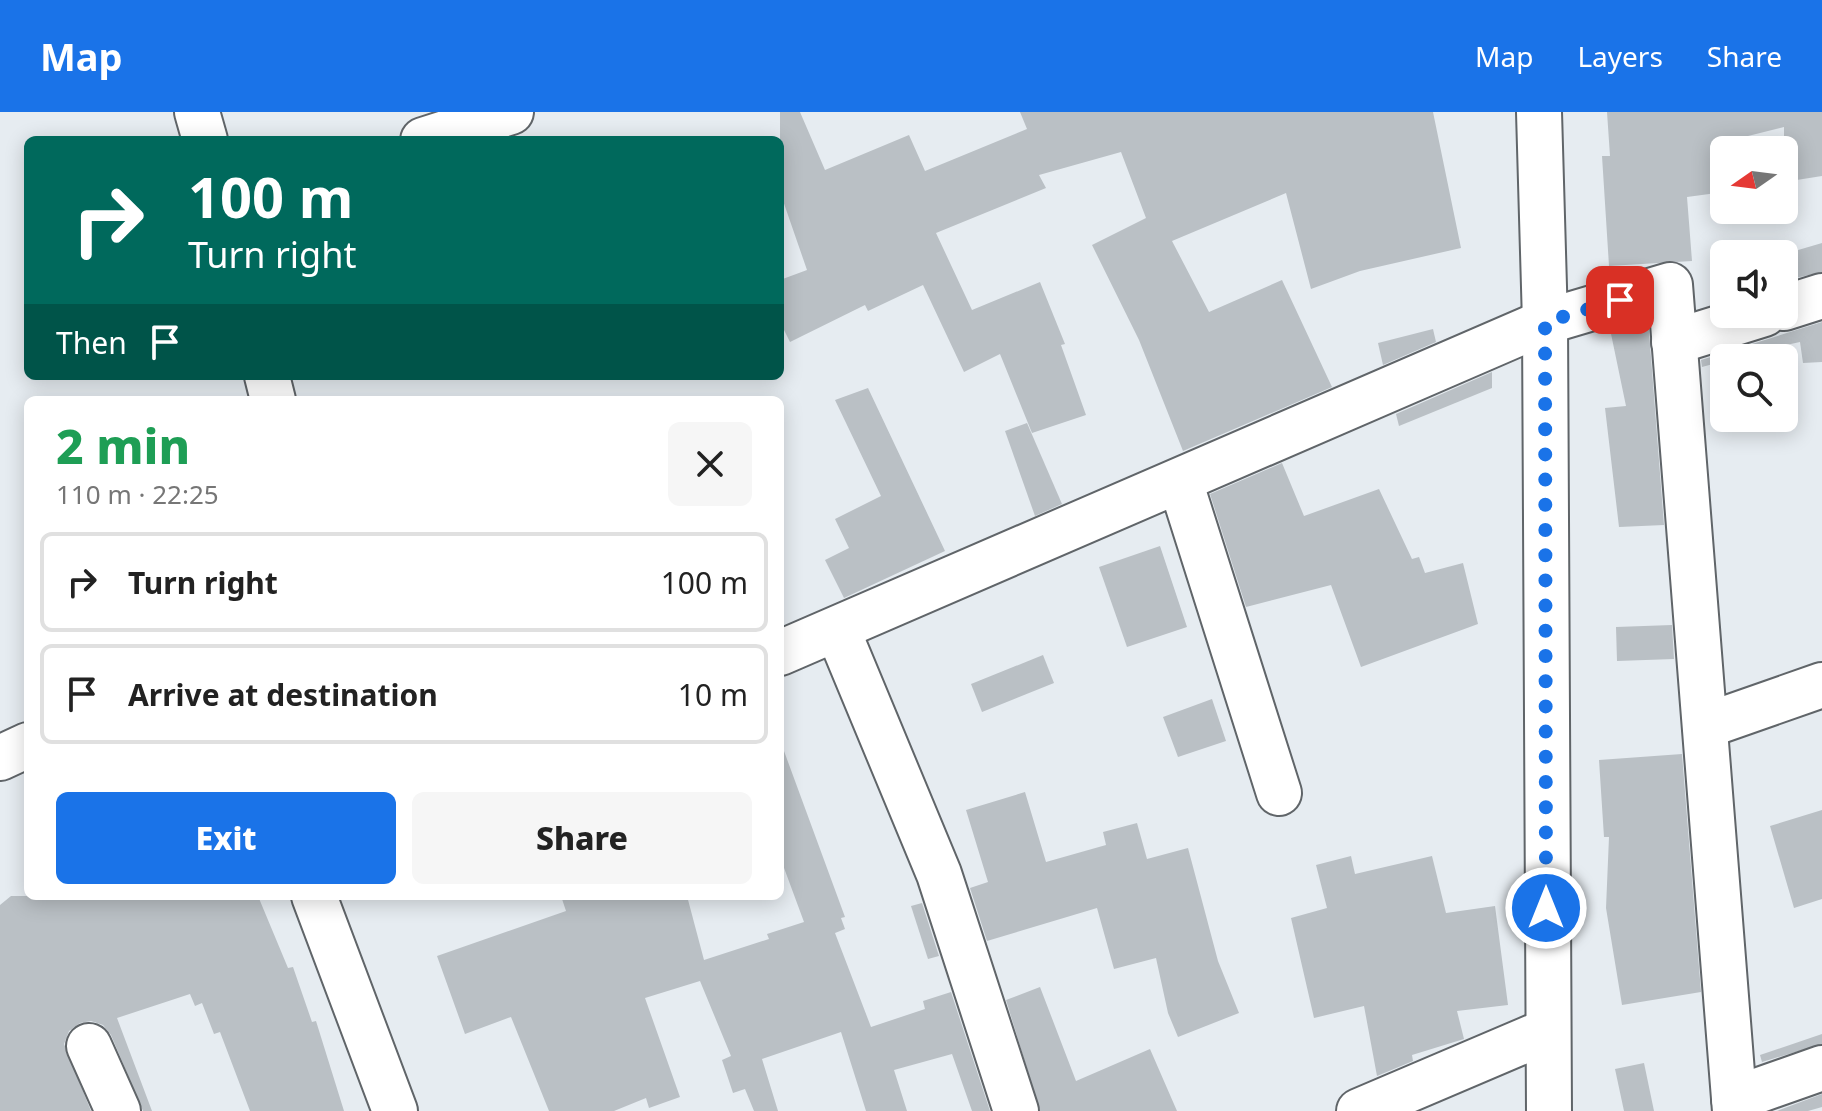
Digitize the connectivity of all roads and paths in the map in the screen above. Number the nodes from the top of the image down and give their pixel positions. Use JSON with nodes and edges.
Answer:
{"nodes":[{"id":1,"x":197,"y":112,"type":"edge"},
{"id":2,"x":511,"y":112,"type":"edge"},
{"id":3,"x":1539,"y":112,"type":"edge"},
{"id":4,"x":204,"y":136,"type":"edge"},
{"id":5,"x":436,"y":136,"type":"edge"},
{"id":6,"x":1822,"y":296,"type":"edge"},
{"id":7,"x":1798,"y":304,"type":"edge"},
{"id":8,"x":1545,"y":322,"type":"junction"},
{"id":9,"x":1719,"y":328,"type":"edge"},
{"id":10,"x":1674,"y":342,"type":"junction"},
{"id":11,"x":1180,"y":481,"type":"junction"},
{"id":12,"x":838,"y":631,"type":"junction"},
{"id":13,"x":784,"y":651,"type":"edge"},
{"id":14,"x":1822,"y":685,"type":"edge"},
{"id":15,"x":1705,"y":726,"type":"junction"},
{"id":16,"x":24,"y":747,"type":"edge"},
{"id":17,"x":0,"y":758,"type":"edge"},
{"id":18,"x":1279,"y":793,"type":"dead end"},
{"id":19,"x":316,"y":900,"type":"edge"},
{"id":20,"x":1547,"y":1031,"type":"junction"},
{"id":21,"x":89,"y":1046,"type":"dead end"},
{"id":22,"x":1822,"y":1068,"type":"edge"},
{"id":23,"x":1735,"y":1105,"type":"edge"},
{"id":24,"x":118,"y":1111,"type":"edge"},
{"id":25,"x":395,"y":1111,"type":"edge"},
{"id":26,"x":1016,"y":1111,"type":"edge"},
{"id":27,"x":1359,"y":1111,"type":"edge"},
{"id":28,"x":1549,"y":1111,"type":"edge"}],
"edges":[{"from":1,"to":4,"type":"street"},
{"from":2,"to":5,"type":"street"},
{"from":3,"to":8,"type":"street"},
{"from":6,"to":7,"type":"street"},
{"from":8,"to":10,"type":"street"},
{"from":8,"to":11,"type":"street"},
{"from":8,"to":20,"type":"street"},
{"from":9,"to":10,"type":"street"},
{"from":10,"to":15,"type":"street"},
{"from":11,"to":12,"type":"street"},
{"from":11,"to":18,"type":"street"},
{"from":12,"to":13,"type":"street"},
{"from":12,"to":26,"type":"street"},
{"from":14,"to":15,"type":"street"},
{"from":15,"to":23,"type":"street"},
{"from":16,"to":17,"type":"street"},
{"from":19,"to":25,"type":"street"},
{"from":20,"to":27,"type":"street"},
{"from":20,"to":28,"type":"street"},
{"from":21,"to":24,"type":"street"},
{"from":22,"to":23,"type":"street"}]}
